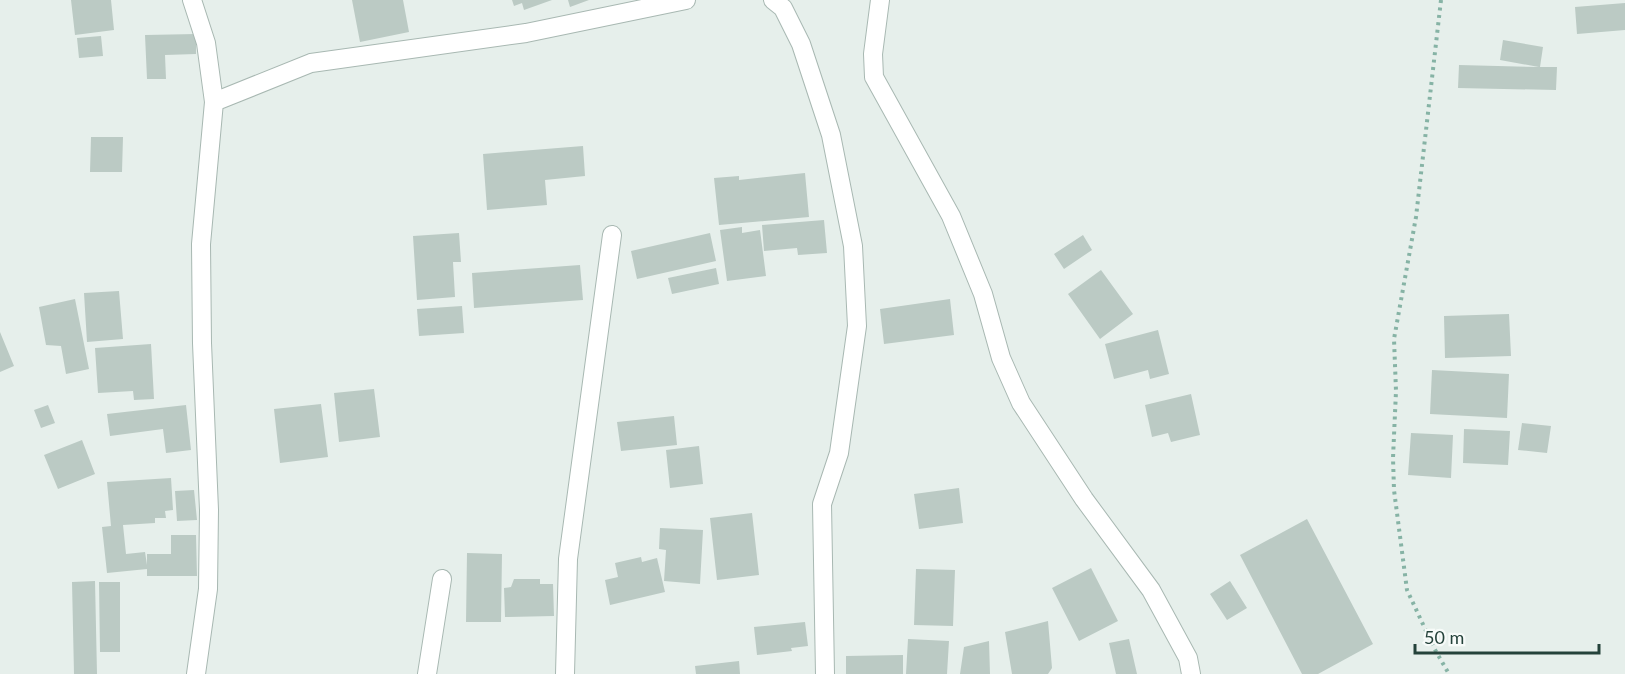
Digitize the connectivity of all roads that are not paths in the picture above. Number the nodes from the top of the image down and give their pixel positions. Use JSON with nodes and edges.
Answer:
{"nodes":[{"id":1,"x":192,"y":0,"type":"edge"},
{"id":2,"x":686,"y":0,"type":"edge"},
{"id":3,"x":772,"y":0,"type":"edge"},
{"id":4,"x":880,"y":0,"type":"edge"},
{"id":5,"x":214,"y":102,"type":"junction"},
{"id":6,"x":612,"y":235,"type":"dead end"},
{"id":7,"x":442,"y":579,"type":"dead end"},
{"id":8,"x":196,"y":674,"type":"edge"},
{"id":9,"x":427,"y":674,"type":"edge"},
{"id":10,"x":565,"y":674,"type":"edge"},
{"id":11,"x":825,"y":674,"type":"edge"},
{"id":12,"x":1191,"y":674,"type":"edge"}],
"edges":[{"from":1,"to":5,"type":"street"},
{"from":2,"to":5,"type":"street"},
{"from":3,"to":11,"type":"street"},
{"from":4,"to":12,"type":"street"},
{"from":5,"to":8,"type":"street"},
{"from":6,"to":10,"type":"street"},
{"from":7,"to":9,"type":"street"}]}
